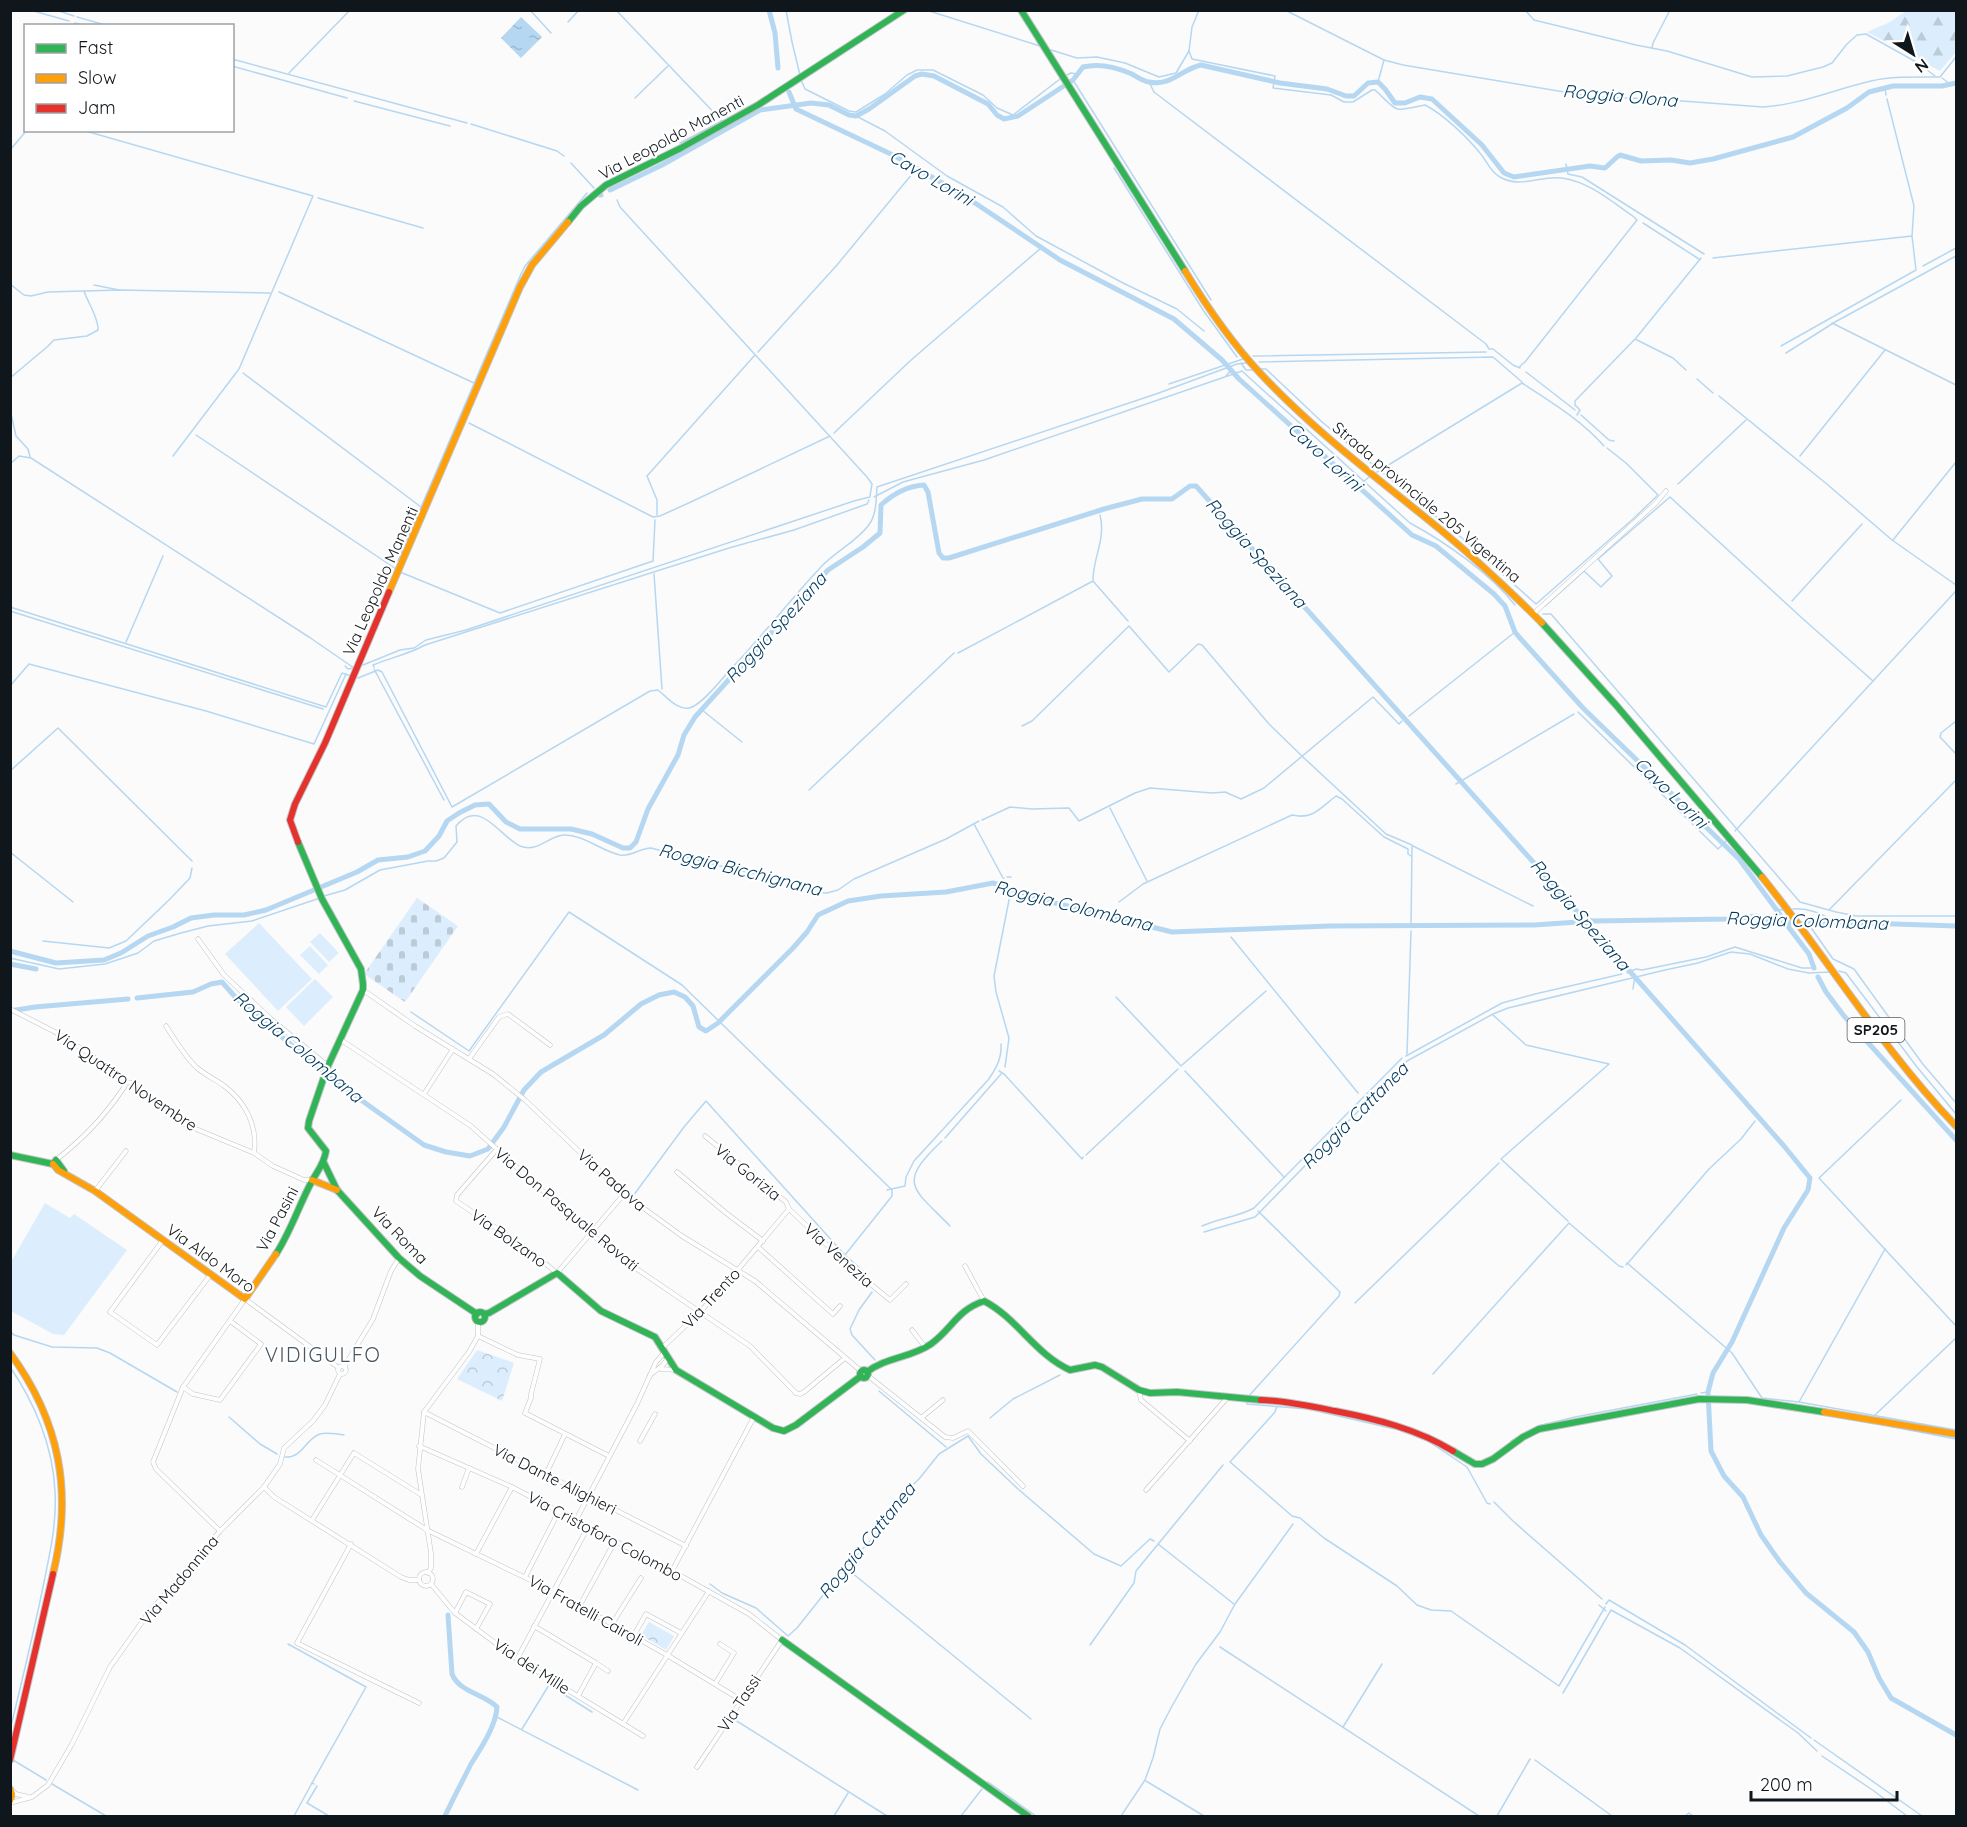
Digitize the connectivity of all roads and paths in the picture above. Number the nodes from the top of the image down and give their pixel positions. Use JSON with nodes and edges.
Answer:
{"nodes":[{"id":1,"x":904,"y":10,"type":"edge"},
{"id":2,"x":1021,"y":10,"type":"edge"},
{"id":3,"x":1666,"y":491,"type":"dead end"},
{"id":4,"x":1533,"y":614,"type":"junction"},
{"id":5,"x":198,"y":939,"type":"dead end"},
{"id":6,"x":363,"y":990,"type":"junction"},
{"id":7,"x":11,"y":1009,"type":"edge"},
{"id":8,"x":166,"y":1026,"type":"dead end"},
{"id":9,"x":340,"y":1039,"type":"junction"},
{"id":10,"x":550,"y":1045,"type":"dead end"},
{"id":11,"x":453,"y":1049,"type":"junction"},
{"id":12,"x":469,"y":1059,"type":"junction"},
{"id":13,"x":327,"y":1067,"type":"junction"},
{"id":14,"x":126,"y":1083,"type":"junction"},
{"id":15,"x":424,"y":1094,"type":"junction"},
{"id":16,"x":1956,"y":1126,"type":"edge"},
{"id":17,"x":705,"y":1136,"type":"dead end"},
{"id":18,"x":495,"y":1148,"type":"junction"},
{"id":19,"x":126,"y":1150,"type":"dead end"},
{"id":20,"x":254,"y":1153,"type":"junction"},
{"id":21,"x":10,"y":1155,"type":"edge"},
{"id":22,"x":54,"y":1162,"type":"junction"},
{"id":23,"x":324,"y":1163,"type":"junction"},
{"id":24,"x":273,"y":1166,"type":"joint"},
{"id":25,"x":677,"y":1172,"type":"dead end"},
{"id":26,"x":312,"y":1180,"type":"junction"},
{"id":27,"x":338,"y":1190,"type":"junction"},
{"id":28,"x":96,"y":1191,"type":"junction"},
{"id":29,"x":624,"y":1194,"type":"junction"},
{"id":30,"x":789,"y":1209,"type":"junction"},
{"id":31,"x":591,"y":1234,"type":"junction"},
{"id":32,"x":163,"y":1240,"type":"junction"},
{"id":33,"x":763,"y":1240,"type":"junction"},
{"id":34,"x":758,"y":1247,"type":"junction"},
{"id":35,"x":399,"y":1258,"type":"junction"},
{"id":36,"x":965,"y":1266,"type":"dead end"},
{"id":37,"x":738,"y":1270,"type":"junction"},
{"id":38,"x":210,"y":1274,"type":"junction"},
{"id":39,"x":557,"y":1274,"type":"junction"},
{"id":40,"x":906,"y":1284,"type":"dead end"},
{"id":41,"x":244,"y":1299,"type":"junction"},
{"id":42,"x":984,"y":1301,"type":"junction"},
{"id":43,"x":840,"y":1306,"type":"dead end"},
{"id":44,"x":700,"y":1312,"type":"junction"},
{"id":45,"x":480,"y":1314,"type":"junction"},
{"id":46,"x":230,"y":1321,"type":"junction"},
{"id":47,"x":478,"y":1322,"type":"joint"},
{"id":48,"x":912,"y":1330,"type":"dead end"},
{"id":49,"x":478,"y":1336,"type":"junction"},
{"id":50,"x":926,"y":1347,"type":"junction"},
{"id":51,"x":665,"y":1352,"type":"junction"},
{"id":52,"x":10,"y":1353,"type":"edge"},
{"id":53,"x":845,"y":1358,"type":"junction"},
{"id":54,"x":341,"y":1367,"type":"junction"},
{"id":55,"x":657,"y":1370,"type":"junction"},
{"id":56,"x":676,"y":1370,"type":"junction"},
{"id":57,"x":864,"y":1373,"type":"junction"},
{"id":58,"x":649,"y":1376,"type":"junction"},
{"id":59,"x":183,"y":1387,"type":"junction"},
{"id":60,"x":1139,"y":1390,"type":"junction"},
{"id":61,"x":1227,"y":1397,"type":"junction"},
{"id":62,"x":943,"y":1400,"type":"dead end"},
{"id":63,"x":424,"y":1412,"type":"junction"},
{"id":64,"x":656,"y":1414,"type":"dead end"},
{"id":65,"x":754,"y":1417,"type":"junction"},
{"id":66,"x":921,"y":1418,"type":"junction"},
{"id":67,"x":565,"y":1434,"type":"junction"},
{"id":68,"x":1956,"y":1434,"type":"edge"},
{"id":69,"x":640,"y":1441,"type":"dead end"},
{"id":70,"x":1190,"y":1441,"type":"junction"},
{"id":71,"x":419,"y":1446,"type":"junction"},
{"id":72,"x":609,"y":1456,"type":"junction"},
{"id":73,"x":316,"y":1460,"type":"dead end"},
{"id":74,"x":469,"y":1468,"type":"junction"},
{"id":75,"x":546,"y":1474,"type":"junction"},
{"id":76,"x":340,"y":1475,"type":"junction"},
{"id":77,"x":264,"y":1486,"type":"junction"},
{"id":78,"x":1023,"y":1486,"type":"dead end"},
{"id":79,"x":462,"y":1487,"type":"dead end"},
{"id":80,"x":512,"y":1487,"type":"junction"},
{"id":81,"x":1146,"y":1490,"type":"dead end"},
{"id":82,"x":420,"y":1494,"type":"junction"},
{"id":83,"x":588,"y":1496,"type":"junction"},
{"id":84,"x":559,"y":1511,"type":"junction"},
{"id":85,"x":312,"y":1520,"type":"junction"},
{"id":86,"x":576,"y":1520,"type":"junction"},
{"id":87,"x":588,"y":1527,"type":"junction"},
{"id":88,"x":427,"y":1530,"type":"junction"},
{"id":89,"x":220,"y":1532,"type":"junction"},
{"id":90,"x":615,"y":1541,"type":"junction"},
{"id":91,"x":351,"y":1544,"type":"junction"},
{"id":92,"x":686,"y":1546,"type":"junction"},
{"id":93,"x":476,"y":1554,"type":"junction"},
{"id":94,"x":672,"y":1571,"type":"junction"},
{"id":95,"x":428,"y":1573,"type":"junction"},
{"id":96,"x":525,"y":1577,"type":"junction"},
{"id":97,"x":641,"y":1578,"type":"dead end"},
{"id":98,"x":419,"y":1580,"type":"junction"},
{"id":99,"x":431,"y":1584,"type":"junction"},
{"id":100,"x":553,"y":1591,"type":"junction"},
{"id":101,"x":709,"y":1591,"type":"junction"},
{"id":102,"x":579,"y":1607,"type":"junction"},
{"id":103,"x":455,"y":1613,"type":"junction"},
{"id":104,"x":612,"y":1624,"type":"junction"},
{"id":105,"x":534,"y":1626,"type":"junction"},
{"id":106,"x":476,"y":1629,"type":"junction"},
{"id":107,"x":681,"y":1633,"type":"junction"},
{"id":108,"x":633,"y":1636,"type":"junction"},
{"id":109,"x":782,"y":1640,"type":"junction"},
{"id":110,"x":720,"y":1644,"type":"dead end"},
{"id":111,"x":668,"y":1654,"type":"junction"},
{"id":112,"x":517,"y":1659,"type":"junction"},
{"id":113,"x":596,"y":1663,"type":"junction"},
{"id":114,"x":608,"y":1671,"type":"dead end"},
{"id":115,"x":715,"y":1684,"type":"junction"},
{"id":116,"x":578,"y":1696,"type":"junction"},
{"id":117,"x":741,"y":1700,"type":"junction"},
{"id":118,"x":419,"y":1702,"type":"dead end"},
{"id":119,"x":624,"y":1724,"type":"junction"},
{"id":120,"x":643,"y":1736,"type":"dead end"},
{"id":121,"x":10,"y":1760,"type":"edge"},
{"id":122,"x":697,"y":1767,"type":"dead end"},
{"id":123,"x":10,"y":1789,"type":"edge"},
{"id":124,"x":32,"y":1797,"type":"junction"},
{"id":125,"x":10,"y":1802,"type":"edge"},
{"id":126,"x":1028,"y":1816,"type":"edge"}],
"edges":[{"from":1,"to":6,"type":"street","name":"Via Leopoldo Manenti"},
{"from":2,"to":4,"type":"street","name":"Strada provinciale 205 Vigentina","number":"SP205"},
{"from":3,"to":4,"type":"street"},
{"from":4,"to":16,"type":"street","name":"Strada provinciale 205 Vigentina","number":"SP205"},
{"from":5,"to":13,"type":"street"},
{"from":6,"to":9,"type":"street"},
{"from":6,"to":11,"type":"street","name":"Via Padova"},
{"from":7,"to":14,"type":"street","name":"Via Quattro Novembre"},
{"from":8,"to":20,"type":"street"},
{"from":9,"to":13,"type":"street"},
{"from":9,"to":15,"type":"street","name":"Via Don Pasquale Rovati"},
{"from":10,"to":12,"type":"street"},
{"from":11,"to":12,"type":"street","name":"Via Padova"},
{"from":11,"to":15,"type":"street"},
{"from":12,"to":29,"type":"street","name":"Via Padova"},
{"from":13,"to":23,"type":"street"},
{"from":14,"to":20,"type":"street","name":"Via Quattro Novembre"},
{"from":14,"to":22,"type":"street"},
{"from":15,"to":18,"type":"street","name":"Via Don Pasquale Rovati"},
{"from":17,"to":30,"type":"street","name":"Via Gorizia"},
{"from":18,"to":31,"type":"street","name":"Via Don Pasquale Rovati"},
{"from":18,"to":39,"type":"street","name":"Via Bolzano"},
{"from":19,"to":28,"type":"street"},
{"from":20,"to":24,"type":"street","name":"Via Quattro Novembre"},
{"from":21,"to":22,"type":"street"},
{"from":22,"to":28,"type":"street","name":"Via Aldo Moro"},
{"from":23,"to":26,"type":"street"},
{"from":23,"to":27,"type":"street","name":"Via Roma"},
{"from":24,"to":26,"type":"street","name":"Via Roma"},
{"from":25,"to":33,"type":"street"},
{"from":26,"to":27,"type":"street","name":"Via Roma"},
{"from":26,"to":41,"type":"street","name":"Via Pasini"},
{"from":27,"to":35,"type":"street","name":"Via Roma"},
{"from":28,"to":32,"type":"street","name":"Via Aldo Moro"},
{"from":29,"to":31,"type":"street"},
{"from":29,"to":37,"type":"street","name":"Via Padova"},
{"from":30,"to":33,"type":"street","name":"Via Trento"},
{"from":30,"to":40,"type":"street","name":"Via Venezia"},
{"from":31,"to":39,"type":"street"},
{"from":31,"to":44,"type":"street","name":"Via Don Pasquale Rovati"},
{"from":32,"to":38,"type":"street","name":"Via Aldo Moro"},
{"from":32,"to":38,"type":"street"},
{"from":33,"to":34,"type":"street","name":"Via Trento"},
{"from":34,"to":37,"type":"street","name":"Via Trento"},
{"from":34,"to":43,"type":"street"},
{"from":35,"to":45,"type":"street","name":"Via Roma"},
{"from":35,"to":54,"type":"street"},
{"from":36,"to":42,"type":"street"},
{"from":37,"to":44,"type":"street","name":"Via Trento"},
{"from":37,"to":53,"type":"street","name":"Via Padova"},
{"from":38,"to":41,"type":"street","name":"Via Aldo Moro"},
{"from":39,"to":45,"type":"street"},
{"from":39,"to":51,"type":"street"},
{"from":41,"to":46,"type":"street"},
{"from":41,"to":54,"type":"street","name":"Via Aldo Moro"},
{"from":42,"to":50,"type":"street"},
{"from":42,"to":60,"type":"street"},
{"from":44,"to":51,"type":"street","name":"Via Trento"},
{"from":44,"to":53,"type":"street","name":"Via Don Pasquale Rovati"},
{"from":45,"to":47,"type":"street"},
{"from":46,"to":59,"type":"street"},
{"from":46,"to":59,"type":"street"},
{"from":47,"to":49,"type":"street"},
{"from":48,"to":50,"type":"street"},
{"from":49,"to":63,"type":"street"},
{"from":49,"to":67,"type":"street"},
{"from":50,"to":57,"type":"street"},
{"from":51,"to":55,"type":"street"},
{"from":51,"to":56,"type":"street"},
{"from":51,"to":58,"type":"street"},
{"from":52,"to":121,"type":"street"},
{"from":53,"to":57,"type":"street","name":"Via Padova"},
{"from":54,"to":77,"type":"street","name":"Via Madonnina"},
{"from":55,"to":56,"type":"street"},
{"from":55,"to":58,"type":"street"},
{"from":56,"to":65,"type":"street"},
{"from":57,"to":65,"type":"street"},
{"from":57,"to":66,"type":"street","name":"Via Padova"},
{"from":58,"to":72,"type":"street"},
{"from":59,"to":89,"type":"street"},
{"from":60,"to":61,"type":"street"},
{"from":60,"to":70,"type":"street"},
{"from":61,"to":68,"type":"street"},
{"from":61,"to":70,"type":"street"},
{"from":62,"to":66,"type":"street"},
{"from":63,"to":71,"type":"street"},
{"from":63,"to":75,"type":"street","name":"Via Dante Alighieri"},
{"from":64,"to":69,"type":"street"},
{"from":65,"to":92,"type":"street"},
{"from":66,"to":78,"type":"street","name":"Via Padova"},
{"from":67,"to":72,"type":"street"},
{"from":67,"to":75,"type":"street"},
{"from":70,"to":81,"type":"street"},
{"from":71,"to":74,"type":"street","name":"Via Cristoforo Colombo"},
{"from":71,"to":82,"type":"street"},
{"from":72,"to":83,"type":"street"},
{"from":73,"to":76,"type":"street","name":"Via Fratelli Cairoli"},
{"from":74,"to":79,"type":"street"},
{"from":74,"to":80,"type":"street","name":"Via Cristoforo Colombo"},
{"from":75,"to":83,"type":"street","name":"Via Dante Alighieri"},
{"from":76,"to":82,"type":"street"},
{"from":76,"to":85,"type":"street"},
{"from":76,"to":88,"type":"street","name":"Via Fratelli Cairoli"},
{"from":77,"to":85,"type":"street"},
{"from":77,"to":89,"type":"street","name":"Via Madonnina"},
{"from":80,"to":84,"type":"street","name":"Via Cristoforo Colombo"},
{"from":80,"to":93,"type":"street"},
{"from":82,"to":88,"type":"street"},
{"from":83,"to":86,"type":"street"},
{"from":83,"to":92,"type":"street","name":"Via Dante Alighieri"},
{"from":84,"to":86,"type":"street","name":"Via Cristoforo Colombo"},
{"from":84,"to":96,"type":"street"},
{"from":85,"to":91,"type":"street"},
{"from":86,"to":87,"type":"street","name":"Via Cristoforo Colombo"},
{"from":87,"to":90,"type":"street","name":"Via Cristoforo Colombo"},
{"from":87,"to":100,"type":"street"},
{"from":88,"to":93,"type":"street","name":"Via Fratelli Cairoli"},
{"from":88,"to":95,"type":"street"},
{"from":89,"to":124,"type":"street","name":"Via Madonnina"},
{"from":90,"to":94,"type":"street","name":"Via Cristoforo Colombo"},
{"from":90,"to":102,"type":"street"},
{"from":91,"to":98,"type":"street"},
{"from":91,"to":118,"type":"street"},
{"from":92,"to":94,"type":"street"},
{"from":93,"to":96,"type":"street","name":"Via Fratelli Cairoli"},
{"from":94,"to":101,"type":"street","name":"Via Cristoforo Colombo"},
{"from":95,"to":98,"type":"street"},
{"from":95,"to":99,"type":"street"},
{"from":96,"to":100,"type":"street","name":"Via Fratelli Cairoli"},
{"from":97,"to":104,"type":"street"},
{"from":98,"to":99,"type":"street"},
{"from":99,"to":103,"type":"street","name":"Via dei Mille"},
{"from":100,"to":102,"type":"street","name":"Via Fratelli Cairoli"},
{"from":100,"to":105,"type":"street"},
{"from":101,"to":107,"type":"street"},
{"from":101,"to":109,"type":"street","name":"Via Cristoforo Colombo"},
{"from":102,"to":104,"type":"street","name":"Via Fratelli Cairoli"},
{"from":103,"to":106,"type":"street","name":"Via dei Mille"},
{"from":103,"to":106,"type":"street"},
{"from":104,"to":108,"type":"street","name":"Via Fratelli Cairoli"},
{"from":105,"to":112,"type":"street"},
{"from":105,"to":113,"type":"street"},
{"from":106,"to":112,"type":"street","name":"Via dei Mille"},
{"from":107,"to":108,"type":"street"},
{"from":107,"to":111,"type":"street"},
{"from":108,"to":111,"type":"street","name":"Via Fratelli Cairoli"},
{"from":109,"to":117,"type":"street","name":"Via Tassi"},
{"from":109,"to":126,"type":"street"},
{"from":110,"to":115,"type":"street"},
{"from":111,"to":115,"type":"street","name":"Via Fratelli Cairoli"},
{"from":111,"to":119,"type":"street"},
{"from":112,"to":116,"type":"street","name":"Via dei Mille"},
{"from":113,"to":114,"type":"street"},
{"from":113,"to":116,"type":"street"},
{"from":115,"to":117,"type":"street","name":"Via Fratelli Cairoli"},
{"from":116,"to":119,"type":"street","name":"Via dei Mille"},
{"from":117,"to":122,"type":"street","name":"Via Tassi"},
{"from":119,"to":120,"type":"street","name":"Via dei Mille"},
{"from":123,"to":124,"type":"street"},
{"from":123,"to":125,"type":"street"},
{"from":124,"to":125,"type":"street","name":"Via Madonnina"}]}
